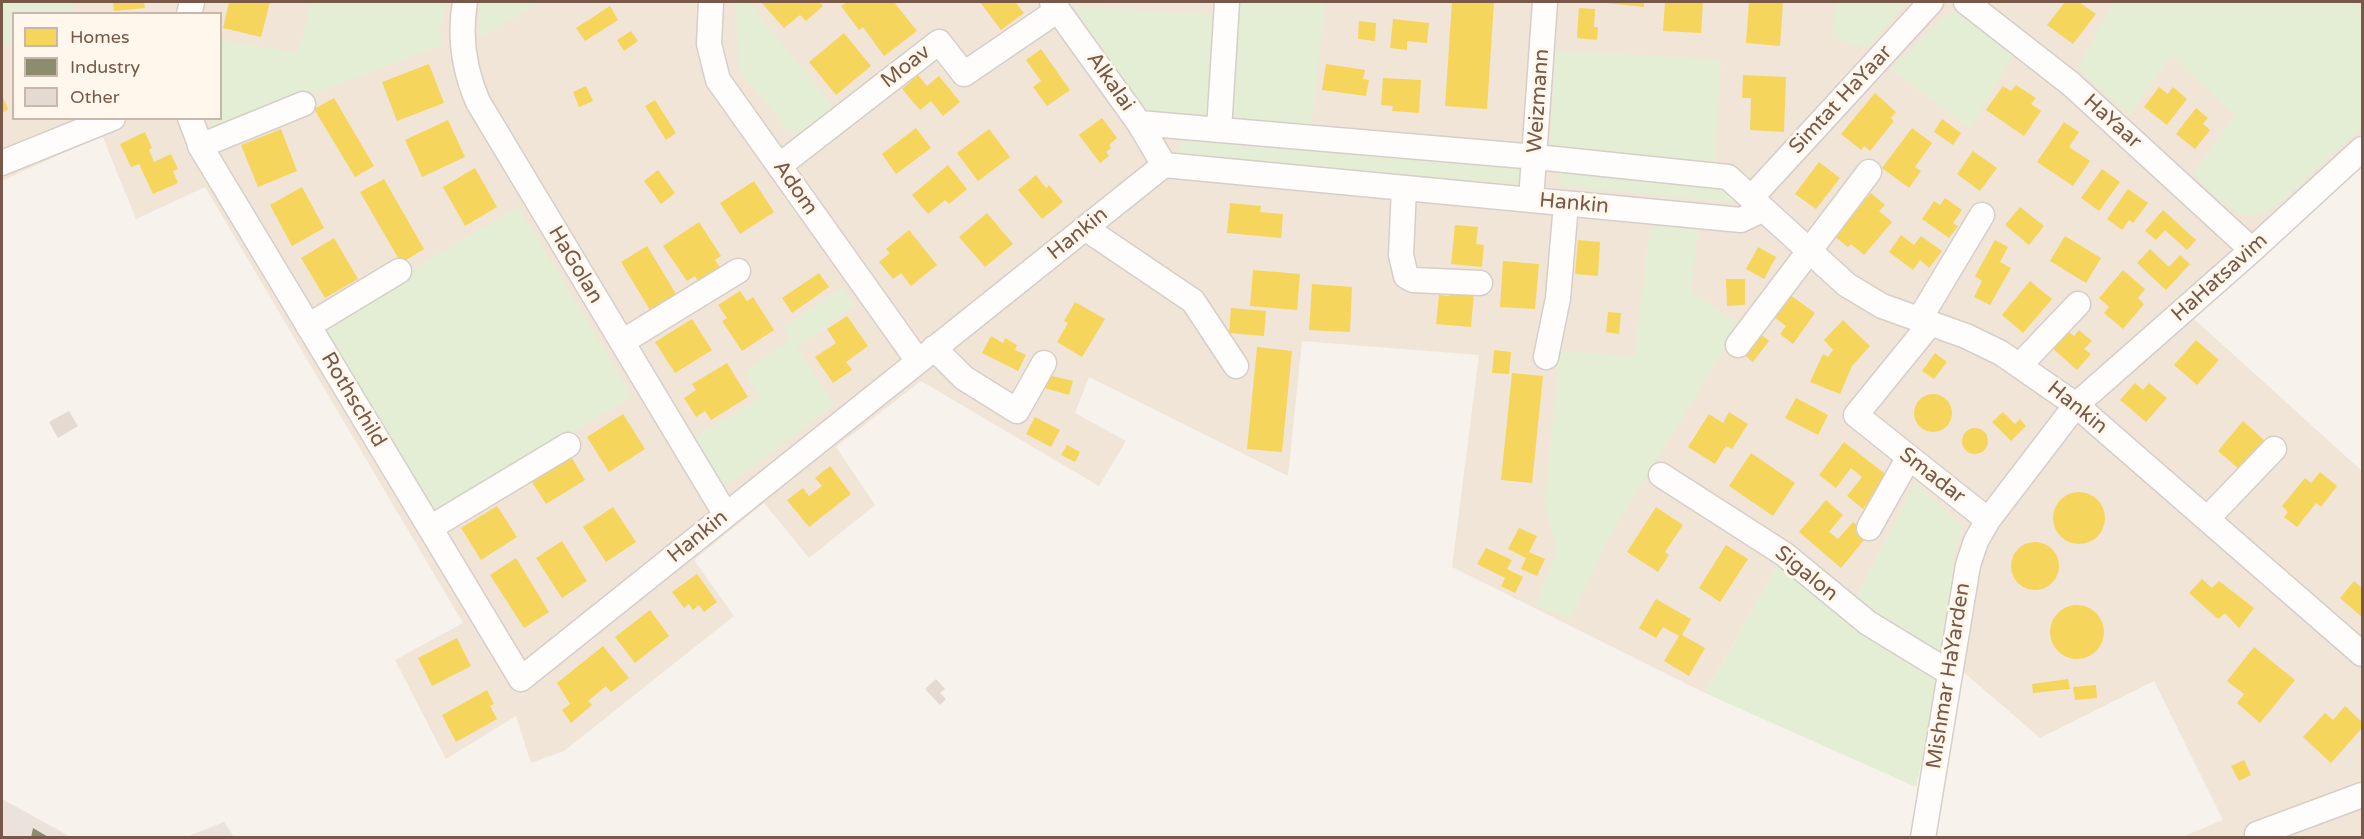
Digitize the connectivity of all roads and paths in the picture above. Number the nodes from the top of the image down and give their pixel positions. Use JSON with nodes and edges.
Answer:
{"nodes":[{"id":1,"x":465,"y":2,"type":"edge"},
{"id":2,"x":711,"y":2,"type":"edge"},
{"id":3,"x":1227,"y":2,"type":"edge"},
{"id":4,"x":1545,"y":2,"type":"edge"},
{"id":5,"x":1931,"y":2,"type":"edge"},
{"id":6,"x":1966,"y":2,"type":"edge"},
{"id":7,"x":1055,"y":6,"type":"edge"},
{"id":8,"x":303,"y":104,"type":"dead end"},
{"id":9,"x":108,"y":120,"type":"edge"},
{"id":10,"x":191,"y":120,"type":"edge"},
{"id":11,"x":1139,"y":123,"type":"junction"},
{"id":12,"x":1219,"y":130,"type":"junction"},
{"id":13,"x":200,"y":146,"type":"junction"},
{"id":14,"x":2362,"y":149,"type":"edge"},
{"id":15,"x":1536,"y":157,"type":"junction"},
{"id":16,"x":2,"y":163,"type":"edge"},
{"id":17,"x":1164,"y":165,"type":"junction"},
{"id":18,"x":779,"y":166,"type":"junction"},
{"id":19,"x":1869,"y":172,"type":"dead end"},
{"id":20,"x":1404,"y":188,"type":"junction"},
{"id":21,"x":1531,"y":200,"type":"junction"},
{"id":22,"x":1566,"y":204,"type":"junction"},
{"id":23,"x":1756,"y":204,"type":"junction"},
{"id":24,"x":1982,"y":215,"type":"dead end"},
{"id":25,"x":1085,"y":228,"type":"junction"},
{"id":26,"x":2252,"y":250,"type":"junction"},
{"id":27,"x":1809,"y":251,"type":"junction"},
{"id":28,"x":399,"y":271,"type":"dead end"},
{"id":29,"x":738,"y":271,"type":"dead end"},
{"id":30,"x":1480,"y":283,"type":"dead end"},
{"id":31,"x":2078,"y":304,"type":"dead end"},
{"id":32,"x":1925,"y":322,"type":"junction"},
{"id":33,"x":308,"y":326,"type":"junction"},
{"id":34,"x":622,"y":342,"type":"junction"},
{"id":35,"x":1738,"y":345,"type":"dead end"},
{"id":36,"x":926,"y":355,"type":"junction"},
{"id":37,"x":1546,"y":357,"type":"dead end"},
{"id":38,"x":1044,"y":363,"type":"dead end"},
{"id":39,"x":2020,"y":365,"type":"junction"},
{"id":40,"x":1236,"y":366,"type":"dead end"},
{"id":41,"x":2076,"y":405,"type":"junction"},
{"id":42,"x":568,"y":445,"type":"dead end"},
{"id":43,"x":2274,"y":449,"type":"dead end"},
{"id":44,"x":1909,"y":457,"type":"junction"},
{"id":45,"x":1661,"y":475,"type":"dead end"},
{"id":46,"x":726,"y":515,"type":"junction"},
{"id":47,"x":1988,"y":519,"type":"junction"},
{"id":48,"x":2207,"y":519,"type":"junction"},
{"id":49,"x":430,"y":528,"type":"junction"},
{"id":50,"x":1869,"y":528,"type":"dead end"},
{"id":51,"x":2362,"y":654,"type":"edge"},
{"id":52,"x":1950,"y":673,"type":"junction"},
{"id":53,"x":521,"y":679,"type":"joint"},
{"id":54,"x":2362,"y":795,"type":"edge"},
{"id":55,"x":2257,"y":834,"type":"dead end"},
{"id":56,"x":1923,"y":837,"type":"edge"}],
"edges":[{"from":1,"to":34,"type":"street","name":"HaGolan"},
{"from":2,"to":18,"type":"street","name":"Adom"},
{"from":3,"to":12,"type":"street"},
{"from":4,"to":15,"type":"street","name":"Weizmann"},
{"from":5,"to":23,"type":"street","name":"Simtat HaYaar"},
{"from":6,"to":26,"type":"street","name":"HaYaar"},
{"from":7,"to":11,"type":"street","name":"Alkalai"},
{"from":7,"to":18,"type":"street","name":"Moav"},
{"from":8,"to":13,"type":"street"},
{"from":9,"to":16,"type":"street"},
{"from":10,"to":13,"type":"street","name":"Rothschild"},
{"from":11,"to":12,"type":"street","name":"Hankin"},
{"from":11,"to":17,"type":"street","name":"Alkalai"},
{"from":12,"to":15,"type":"street","name":"Hankin"},
{"from":13,"to":33,"type":"street","name":"Rothschild"},
{"from":14,"to":26,"type":"street","name":"HaHatsavim"},
{"from":15,"to":21,"type":"street","name":"Weizmann"},
{"from":15,"to":23,"type":"street","name":"Hankin"},
{"from":17,"to":20,"type":"street","name":"Hankin"},
{"from":17,"to":25,"type":"street","name":"Hankin"},
{"from":18,"to":36,"type":"street","name":"Adom"},
{"from":19,"to":27,"type":"street"},
{"from":20,"to":21,"type":"street","name":"Hankin"},
{"from":20,"to":30,"type":"street"},
{"from":21,"to":22,"type":"street","name":"Hankin"},
{"from":22,"to":23,"type":"street","name":"Hankin"},
{"from":22,"to":37,"type":"street"},
{"from":23,"to":27,"type":"street","name":"Hankin"},
{"from":24,"to":32,"type":"street"},
{"from":25,"to":36,"type":"street","name":"Hankin"},
{"from":25,"to":40,"type":"street"},
{"from":26,"to":41,"type":"street","name":"HaHatsavim"},
{"from":27,"to":32,"type":"street","name":"Hankin"},
{"from":27,"to":35,"type":"street"},
{"from":28,"to":33,"type":"street"},
{"from":29,"to":34,"type":"street"},
{"from":31,"to":39,"type":"street"},
{"from":32,"to":39,"type":"street","name":"Hankin"},
{"from":32,"to":44,"type":"street","name":"Smadar"},
{"from":33,"to":49,"type":"street","name":"Rothschild"},
{"from":34,"to":46,"type":"street","name":"HaGolan"},
{"from":36,"to":38,"type":"street","name":"Adom"},
{"from":36,"to":46,"type":"street","name":"Hankin"},
{"from":39,"to":41,"type":"street","name":"Hankin"},
{"from":41,"to":47,"type":"street"},
{"from":41,"to":48,"type":"street","name":"Hankin"},
{"from":42,"to":49,"type":"street"},
{"from":43,"to":48,"type":"street"},
{"from":44,"to":47,"type":"street","name":"Smadar"},
{"from":44,"to":50,"type":"street"},
{"from":45,"to":52,"type":"street","name":"Sigalon"},
{"from":46,"to":53,"type":"street","name":"Hankin"},
{"from":47,"to":52,"type":"street","name":"Mishmar HaYarden"},
{"from":48,"to":51,"type":"street","name":"Hankin"},
{"from":49,"to":53,"type":"street","name":"Rothschild"},
{"from":52,"to":56,"type":"street","name":"Mishmar HaYarden"},
{"from":54,"to":55,"type":"street"}]}
